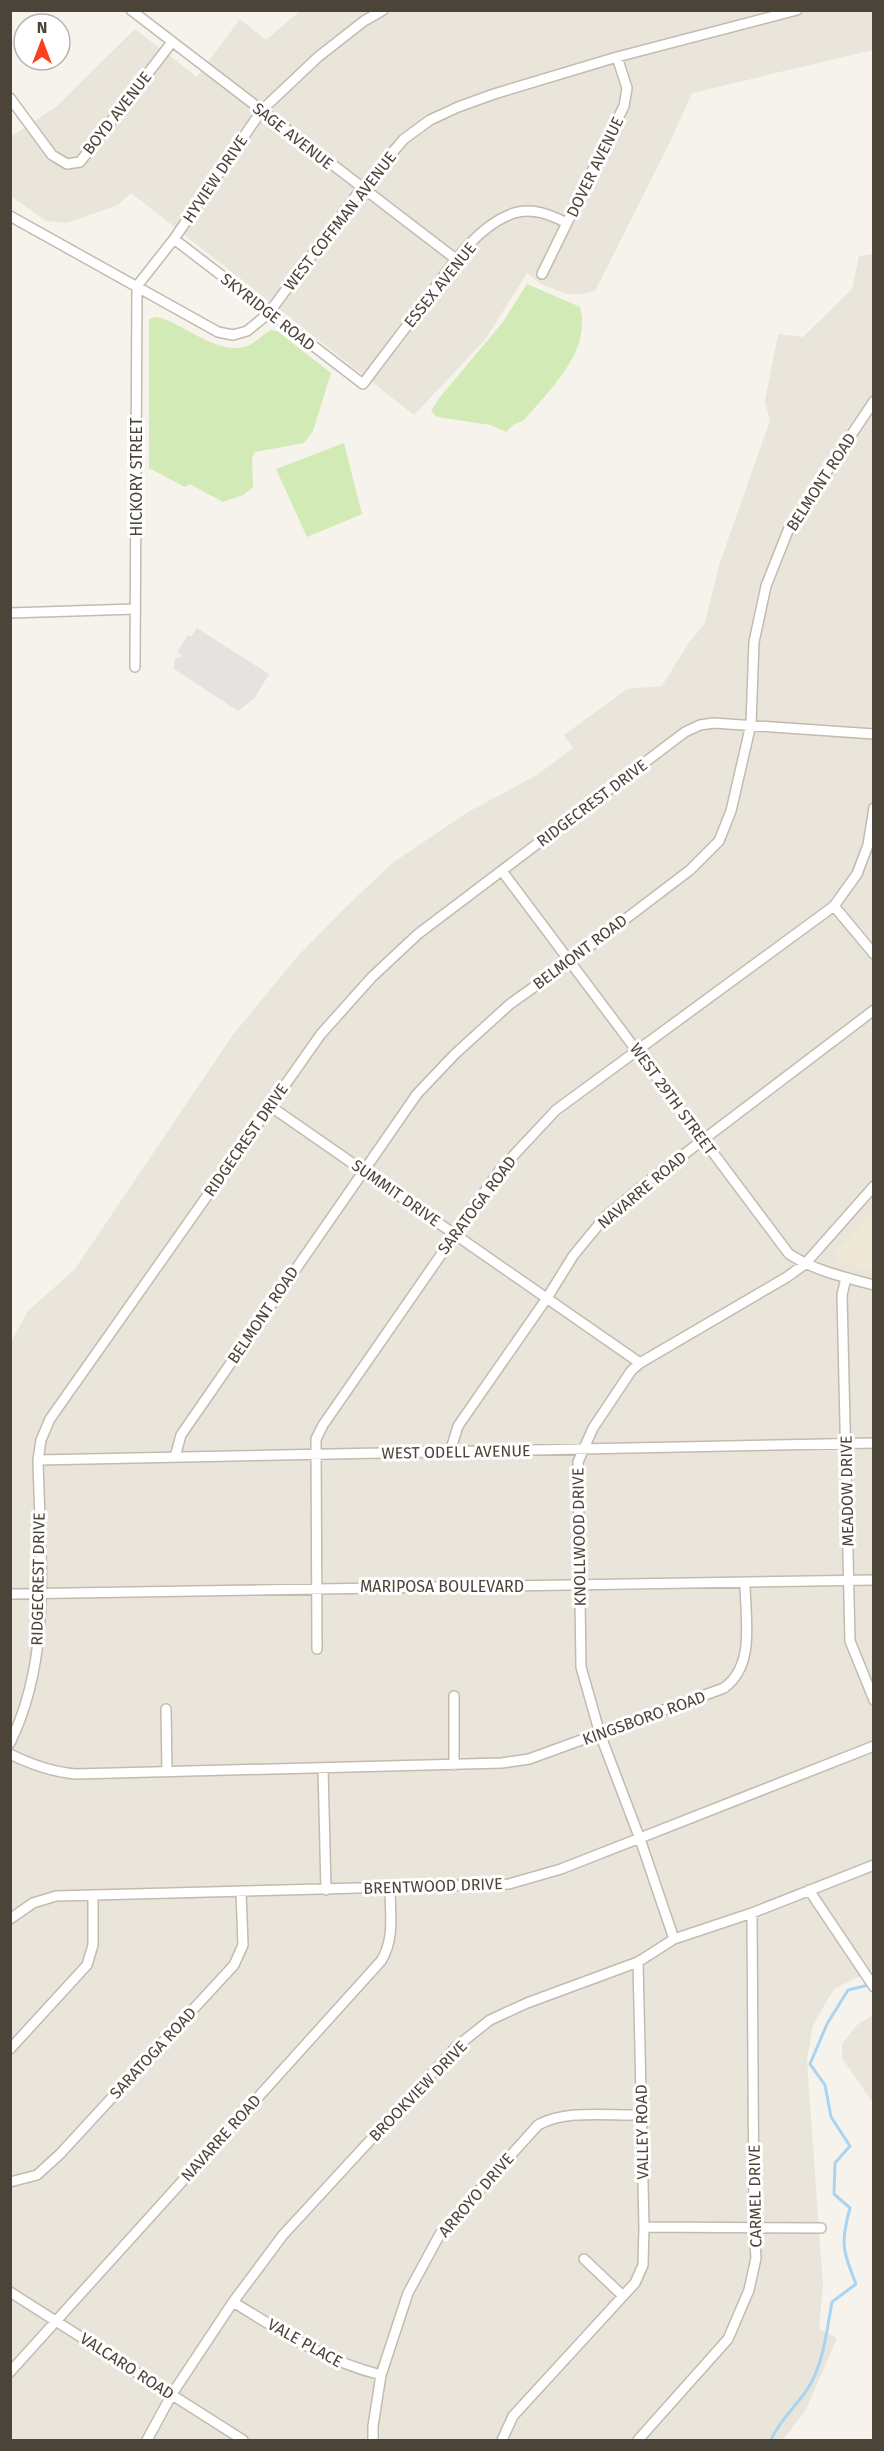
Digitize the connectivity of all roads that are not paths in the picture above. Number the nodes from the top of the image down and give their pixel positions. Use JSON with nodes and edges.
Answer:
{"nodes":[{"id":1,"x":131,"y":10,"type":"edge"},
{"id":2,"x":383,"y":10,"type":"edge"},
{"id":3,"x":797,"y":10,"type":"edge"},
{"id":4,"x":172,"y":42,"type":"junction"},
{"id":5,"x":617,"y":57,"type":"junction"},
{"id":6,"x":10,"y":98,"type":"edge"},
{"id":7,"x":262,"y":110,"type":"junction"},
{"id":8,"x":361,"y":189,"type":"junction"},
{"id":9,"x":10,"y":216,"type":"edge"},
{"id":10,"x":567,"y":223,"type":"junction"},
{"id":11,"x":174,"y":239,"type":"junction"},
{"id":12,"x":457,"y":260,"type":"junction"},
{"id":13,"x":542,"y":274,"type":"dead end"},
{"id":14,"x":137,"y":286,"type":"junction"},
{"id":15,"x":268,"y":314,"type":"junction"},
{"id":16,"x":363,"y":384,"type":"joint"},
{"id":17,"x":873,"y":401,"type":"edge"},
{"id":18,"x":135,"y":609,"type":"junction"},
{"id":19,"x":10,"y":613,"type":"edge"},
{"id":20,"x":135,"y":667,"type":"dead end"},
{"id":21,"x":751,"y":724,"type":"junction"},
{"id":22,"x":873,"y":734,"type":"edge"},
{"id":23,"x":873,"y":808,"type":"edge"},
{"id":24,"x":502,"y":871,"type":"junction"},
{"id":25,"x":834,"y":906,"type":"junction"},
{"id":26,"x":873,"y":954,"type":"edge"},
{"id":27,"x":569,"y":962,"type":"junction"},
{"id":28,"x":873,"y":1010,"type":"edge"},
{"id":29,"x":637,"y":1050,"type":"junction"},
{"id":30,"x":270,"y":1106,"type":"junction"},
{"id":31,"x":703,"y":1140,"type":"junction"},
{"id":32,"x":363,"y":1170,"type":"junction"},
{"id":33,"x":873,"y":1186,"type":"edge"},
{"id":34,"x":454,"y":1234,"type":"junction"},
{"id":35,"x":805,"y":1264,"type":"junction"},
{"id":36,"x":846,"y":1278,"type":"junction"},
{"id":37,"x":873,"y":1285,"type":"edge"},
{"id":38,"x":547,"y":1298,"type":"junction"},
{"id":39,"x":640,"y":1363,"type":"junction"},
{"id":40,"x":846,"y":1443,"type":"junction"},
{"id":41,"x":873,"y":1443,"type":"edge"},
{"id":42,"x":583,"y":1449,"type":"junction"},
{"id":43,"x":450,"y":1452,"type":"junction"},
{"id":44,"x":316,"y":1455,"type":"junction"},
{"id":45,"x":175,"y":1457,"type":"junction"},
{"id":46,"x":38,"y":1460,"type":"junction"},
{"id":47,"x":849,"y":1580,"type":"junction"},
{"id":48,"x":873,"y":1580,"type":"edge"},
{"id":49,"x":745,"y":1583,"type":"junction"},
{"id":50,"x":580,"y":1585,"type":"junction"},
{"id":51,"x":318,"y":1587,"type":"junction"},
{"id":52,"x":41,"y":1593,"type":"junction"},
{"id":53,"x":10,"y":1594,"type":"edge"},
{"id":54,"x":317,"y":1649,"type":"dead end"},
{"id":55,"x":454,"y":1696,"type":"dead end"},
{"id":56,"x":873,"y":1701,"type":"edge"},
{"id":57,"x":166,"y":1709,"type":"dead end"},
{"id":58,"x":600,"y":1734,"type":"junction"},
{"id":59,"x":10,"y":1743,"type":"edge"},
{"id":60,"x":873,"y":1746,"type":"edge"},
{"id":61,"x":10,"y":1754,"type":"edge"},
{"id":62,"x":454,"y":1765,"type":"junction"},
{"id":63,"x":323,"y":1768,"type":"junction"},
{"id":64,"x":167,"y":1772,"type":"junction"},
{"id":65,"x":640,"y":1839,"type":"junction"},
{"id":66,"x":873,"y":1865,"type":"edge"},
{"id":67,"x":390,"y":1888,"type":"junction"},
{"id":68,"x":326,"y":1890,"type":"junction"},
{"id":69,"x":809,"y":1890,"type":"junction"},
{"id":70,"x":241,"y":1891,"type":"junction"},
{"id":71,"x":93,"y":1895,"type":"junction"},
{"id":72,"x":752,"y":1912,"type":"junction"},
{"id":73,"x":10,"y":1919,"type":"edge"},
{"id":74,"x":674,"y":1939,"type":"junction"},
{"id":75,"x":638,"y":1962,"type":"junction"},
{"id":76,"x":873,"y":1987,"type":"edge"},
{"id":77,"x":10,"y":2049,"type":"edge"},
{"id":78,"x":642,"y":2115,"type":"junction"},
{"id":79,"x":10,"y":2182,"type":"edge"},
{"id":80,"x":644,"y":2227,"type":"junction"},
{"id":81,"x":754,"y":2228,"type":"junction"},
{"id":82,"x":821,"y":2228,"type":"dead end"},
{"id":83,"x":584,"y":2259,"type":"dead end"},
{"id":84,"x":10,"y":2292,"type":"edge"},
{"id":85,"x":623,"y":2296,"type":"junction"},
{"id":86,"x":232,"y":2302,"type":"junction"},
{"id":87,"x":56,"y":2320,"type":"junction"},
{"id":88,"x":10,"y":2372,"type":"edge"},
{"id":89,"x":381,"y":2375,"type":"junction"},
{"id":90,"x":172,"y":2394,"type":"junction"},
{"id":91,"x":147,"y":2440,"type":"edge"},
{"id":92,"x":243,"y":2440,"type":"edge"},
{"id":93,"x":373,"y":2440,"type":"edge"},
{"id":94,"x":502,"y":2440,"type":"edge"},
{"id":95,"x":638,"y":2440,"type":"edge"}],
"edges":[{"from":1,"to":4,"type":"street","name":"SAGE AVENUE"},
{"from":2,"to":7,"type":"street","name":"HYVIEW DRIVE"},
{"from":3,"to":5,"type":"street","name":"WEST COFFMAN AVENUE"},
{"from":4,"to":6,"type":"street","name":"BOYD AVENUE"},
{"from":4,"to":7,"type":"street","name":"SAGE AVENUE"},
{"from":5,"to":8,"type":"street","name":"WEST COFFMAN AVENUE"},
{"from":5,"to":10,"type":"street","name":"DOVER AVENUE"},
{"from":7,"to":8,"type":"street","name":"SAGE AVENUE"},
{"from":7,"to":11,"type":"street","name":"HYVIEW DRIVE"},
{"from":8,"to":12,"type":"street","name":"SAGE AVENUE"},
{"from":8,"to":15,"type":"street","name":"WEST COFFMAN AVENUE"},
{"from":9,"to":14,"type":"street","name":"WEST COFFMAN AVENUE"},
{"from":10,"to":12,"type":"street","name":"ESSEX AVENUE"},
{"from":10,"to":13,"type":"street","name":"DOVER AVENUE"},
{"from":11,"to":14,"type":"street","name":"HYVIEW DRIVE"},
{"from":11,"to":15,"type":"street","name":"SKYRIDGE ROAD"},
{"from":12,"to":16,"type":"street","name":"ESSEX AVENUE"},
{"from":14,"to":15,"type":"street","name":"WEST COFFMAN AVENUE"},
{"from":14,"to":18,"type":"street","name":"HICKORY STREET"},
{"from":15,"to":16,"type":"street","name":"SKYRIDGE ROAD"},
{"from":17,"to":21,"type":"street","name":"BELMONT ROAD"},
{"from":18,"to":19,"type":"street"},
{"from":18,"to":20,"type":"street","name":"HICKORY STREET"},
{"from":21,"to":22,"type":"street","name":"RIDGECREST DRIVE"},
{"from":21,"to":24,"type":"street","name":"RIDGECREST DRIVE"},
{"from":21,"to":27,"type":"street","name":"BELMONT ROAD"},
{"from":23,"to":25,"type":"street","name":"SARATOGA ROAD"},
{"from":24,"to":27,"type":"street","name":"WEST 29TH STREET"},
{"from":24,"to":30,"type":"street","name":"RIDGECREST DRIVE"},
{"from":25,"to":26,"type":"street"},
{"from":25,"to":29,"type":"street","name":"SARATOGA ROAD"},
{"from":27,"to":29,"type":"street","name":"WEST 29TH STREET"},
{"from":27,"to":32,"type":"street","name":"BELMONT ROAD"},
{"from":28,"to":31,"type":"street","name":"NAVARRE ROAD"},
{"from":29,"to":31,"type":"street","name":"WEST 29TH STREET"},
{"from":29,"to":34,"type":"street","name":"SARATOGA ROAD"},
{"from":30,"to":32,"type":"street","name":"SUMMIT DRIVE"},
{"from":30,"to":46,"type":"street","name":"RIDGECREST DRIVE"},
{"from":31,"to":35,"type":"street","name":"WEST 29TH STREET"},
{"from":31,"to":38,"type":"street","name":"NAVARRE ROAD"},
{"from":32,"to":34,"type":"street","name":"SUMMIT DRIVE"},
{"from":32,"to":45,"type":"street","name":"BELMONT ROAD"},
{"from":33,"to":35,"type":"street","name":"KNOLLWOOD DRIVE"},
{"from":34,"to":38,"type":"street","name":"SUMMIT DRIVE"},
{"from":34,"to":44,"type":"street","name":"SARATOGA ROAD"},
{"from":35,"to":36,"type":"street","name":"WEST 29TH STREET"},
{"from":35,"to":39,"type":"street","name":"KNOLLWOOD DRIVE"},
{"from":36,"to":37,"type":"street","name":"WEST 29TH STREET"},
{"from":36,"to":40,"type":"street","name":"MEADOW DRIVE"},
{"from":38,"to":39,"type":"street","name":"SUMMIT DRIVE"},
{"from":38,"to":43,"type":"street","name":"NAVARRE ROAD"},
{"from":39,"to":42,"type":"street","name":"KNOLLWOOD DRIVE"},
{"from":40,"to":41,"type":"street","name":"WEST ODELL AVENUE"},
{"from":40,"to":42,"type":"street","name":"WEST ODELL AVENUE"},
{"from":40,"to":47,"type":"street","name":"MEADOW DRIVE"},
{"from":42,"to":43,"type":"street","name":"WEST ODELL AVENUE"},
{"from":42,"to":50,"type":"street","name":"KNOLLWOOD DRIVE"},
{"from":43,"to":44,"type":"street","name":"WEST ODELL AVENUE"},
{"from":44,"to":45,"type":"street","name":"WEST ODELL AVENUE"},
{"from":44,"to":51,"type":"street","name":"SARATOGA ROAD"},
{"from":45,"to":46,"type":"street","name":"WEST ODELL AVENUE"},
{"from":46,"to":52,"type":"street","name":"RIDGECREST DRIVE"},
{"from":47,"to":48,"type":"street","name":"MARIPOSA BOULEVARD"},
{"from":47,"to":49,"type":"street","name":"MARIPOSA BOULEVARD"},
{"from":47,"to":56,"type":"street","name":"MEADOW DRIVE"},
{"from":49,"to":50,"type":"street","name":"MARIPOSA BOULEVARD"},
{"from":49,"to":58,"type":"street","name":"KINGSBORO ROAD"},
{"from":50,"to":51,"type":"street","name":"MARIPOSA BOULEVARD"},
{"from":50,"to":58,"type":"street","name":"KNOLLWOOD DRIVE"},
{"from":51,"to":52,"type":"street","name":"MARIPOSA BOULEVARD"},
{"from":51,"to":54,"type":"street","name":"SARATOGA ROAD"},
{"from":52,"to":53,"type":"street","name":"MARIPOSA BOULEVARD"},
{"from":52,"to":59,"type":"street","name":"RIDGECREST DRIVE"},
{"from":55,"to":62,"type":"street"},
{"from":57,"to":64,"type":"street"},
{"from":58,"to":62,"type":"street","name":"KINGSBORO ROAD"},
{"from":58,"to":65,"type":"street","name":"KNOLLWOOD DRIVE"},
{"from":60,"to":65,"type":"street","name":"BRENTWOOD DRIVE"},
{"from":61,"to":64,"type":"street","name":"KINGSBORO ROAD"},
{"from":62,"to":63,"type":"street","name":"KINGSBORO ROAD"},
{"from":63,"to":64,"type":"street","name":"KINGSBORO ROAD"},
{"from":63,"to":68,"type":"street"},
{"from":65,"to":67,"type":"street","name":"BRENTWOOD DRIVE"},
{"from":65,"to":74,"type":"street","name":"KNOLLWOOD DRIVE"},
{"from":66,"to":69,"type":"street","name":"BROOKVIEW DRIVE"},
{"from":67,"to":68,"type":"street","name":"BRENTWOOD DRIVE"},
{"from":67,"to":87,"type":"street","name":"NAVARRE ROAD"},
{"from":68,"to":70,"type":"street","name":"BRENTWOOD DRIVE"},
{"from":69,"to":72,"type":"street","name":"BROOKVIEW DRIVE"},
{"from":69,"to":76,"type":"street"},
{"from":70,"to":71,"type":"street","name":"BRENTWOOD DRIVE"},
{"from":70,"to":79,"type":"street","name":"SARATOGA ROAD"},
{"from":71,"to":73,"type":"street","name":"BRENTWOOD DRIVE"},
{"from":71,"to":77,"type":"street"},
{"from":72,"to":74,"type":"street","name":"BROOKVIEW DRIVE"},
{"from":72,"to":81,"type":"street","name":"CARMEL DRIVE"},
{"from":74,"to":75,"type":"street","name":"BROOKVIEW DRIVE"},
{"from":75,"to":78,"type":"street","name":"VALLEY ROAD"},
{"from":75,"to":86,"type":"street","name":"BROOKVIEW DRIVE"},
{"from":78,"to":80,"type":"street","name":"VALLEY ROAD"},
{"from":78,"to":89,"type":"street","name":"ARROYO DRIVE"},
{"from":80,"to":81,"type":"street"},
{"from":80,"to":85,"type":"street","name":"VALLEY ROAD"},
{"from":81,"to":82,"type":"street"},
{"from":81,"to":95,"type":"street","name":"CARMEL DRIVE"},
{"from":83,"to":85,"type":"street"},
{"from":84,"to":87,"type":"street","name":"VALCARO ROAD"},
{"from":85,"to":94,"type":"street","name":"VALLEY ROAD"},
{"from":86,"to":89,"type":"street","name":"VALE PLACE"},
{"from":86,"to":90,"type":"street","name":"BROOKVIEW DRIVE"},
{"from":87,"to":88,"type":"street","name":"NAVARRE ROAD"},
{"from":87,"to":90,"type":"street","name":"VALCARO ROAD"},
{"from":89,"to":93,"type":"street","name":"ARROYO DRIVE"},
{"from":90,"to":91,"type":"street","name":"BROOKVIEW DRIVE"},
{"from":90,"to":92,"type":"street","name":"VALCARO ROAD"}]}
